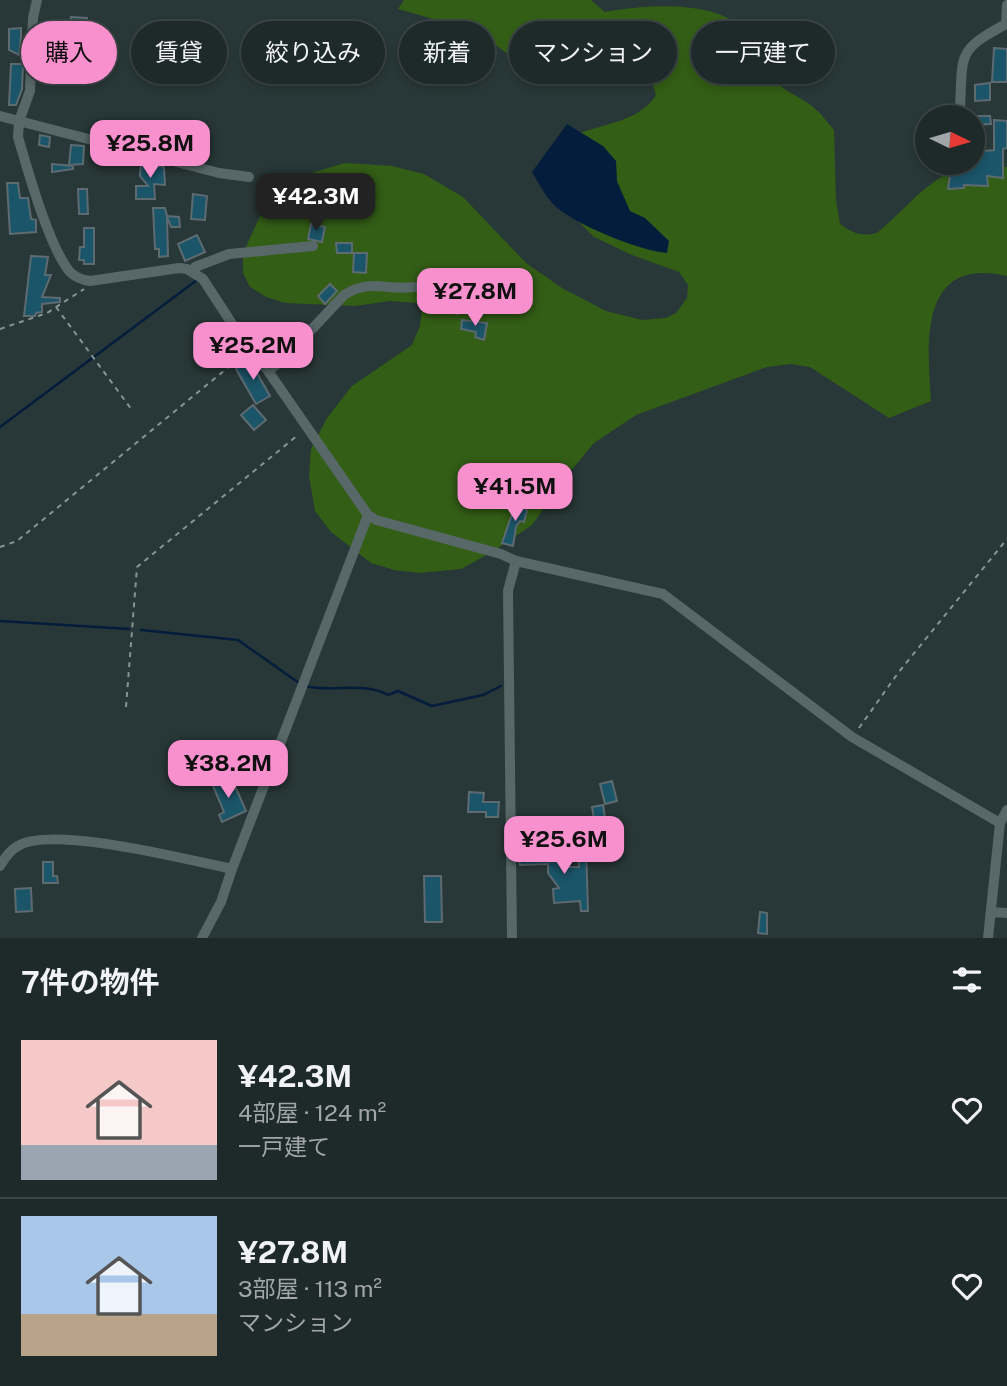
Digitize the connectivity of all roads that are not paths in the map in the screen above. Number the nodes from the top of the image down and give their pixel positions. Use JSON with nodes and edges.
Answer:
{"nodes":[{"id":1,"x":37,"y":0,"type":"edge"},
{"id":2,"x":1007,"y":5,"type":"edge"},
{"id":3,"x":960,"y":105,"type":"edge"},
{"id":4,"x":0,"y":116,"type":"edge"},
{"id":5,"x":19,"y":121,"type":"junction"},
{"id":6,"x":249,"y":177,"type":"dead end"},
{"id":7,"x":313,"y":246,"type":"dead end"},
{"id":8,"x":194,"y":273,"type":"junction"},
{"id":9,"x":414,"y":287,"type":"dead end"},
{"id":10,"x":268,"y":371,"type":"junction"},
{"id":11,"x":368,"y":515,"type":"junction"},
{"id":12,"x":516,"y":561,"type":"junction"},
{"id":13,"x":1007,"y":810,"type":"edge"},
{"id":14,"x":1000,"y":823,"type":"junction"},
{"id":15,"x":592,"y":826,"type":"dead end"},
{"id":16,"x":513,"y":855,"type":"junction"},
{"id":17,"x":0,"y":866,"type":"edge"},
{"id":18,"x":232,"y":869,"type":"junction"},
{"id":19,"x":991,"y":912,"type":"junction"},
{"id":20,"x":1007,"y":912,"type":"edge"},
{"id":21,"x":202,"y":938,"type":"edge"},
{"id":22,"x":512,"y":938,"type":"edge"},
{"id":23,"x":988,"y":938,"type":"edge"}],
"edges":[{"from":1,"to":5,"type":"street"},
{"from":2,"to":3,"type":"street"},
{"from":4,"to":5,"type":"street"},
{"from":5,"to":6,"type":"street"},
{"from":5,"to":8,"type":"street"},
{"from":7,"to":8,"type":"street"},
{"from":8,"to":10,"type":"street"},
{"from":9,"to":10,"type":"street"},
{"from":10,"to":11,"type":"street"},
{"from":11,"to":12,"type":"street"},
{"from":11,"to":18,"type":"street"},
{"from":12,"to":14,"type":"street"},
{"from":12,"to":16,"type":"street"},
{"from":13,"to":14,"type":"street"},
{"from":14,"to":19,"type":"street"},
{"from":15,"to":16,"type":"street"},
{"from":16,"to":22,"type":"street"},
{"from":17,"to":18,"type":"street"},
{"from":18,"to":21,"type":"street"},
{"from":19,"to":20,"type":"street"},
{"from":19,"to":23,"type":"street"}]}
